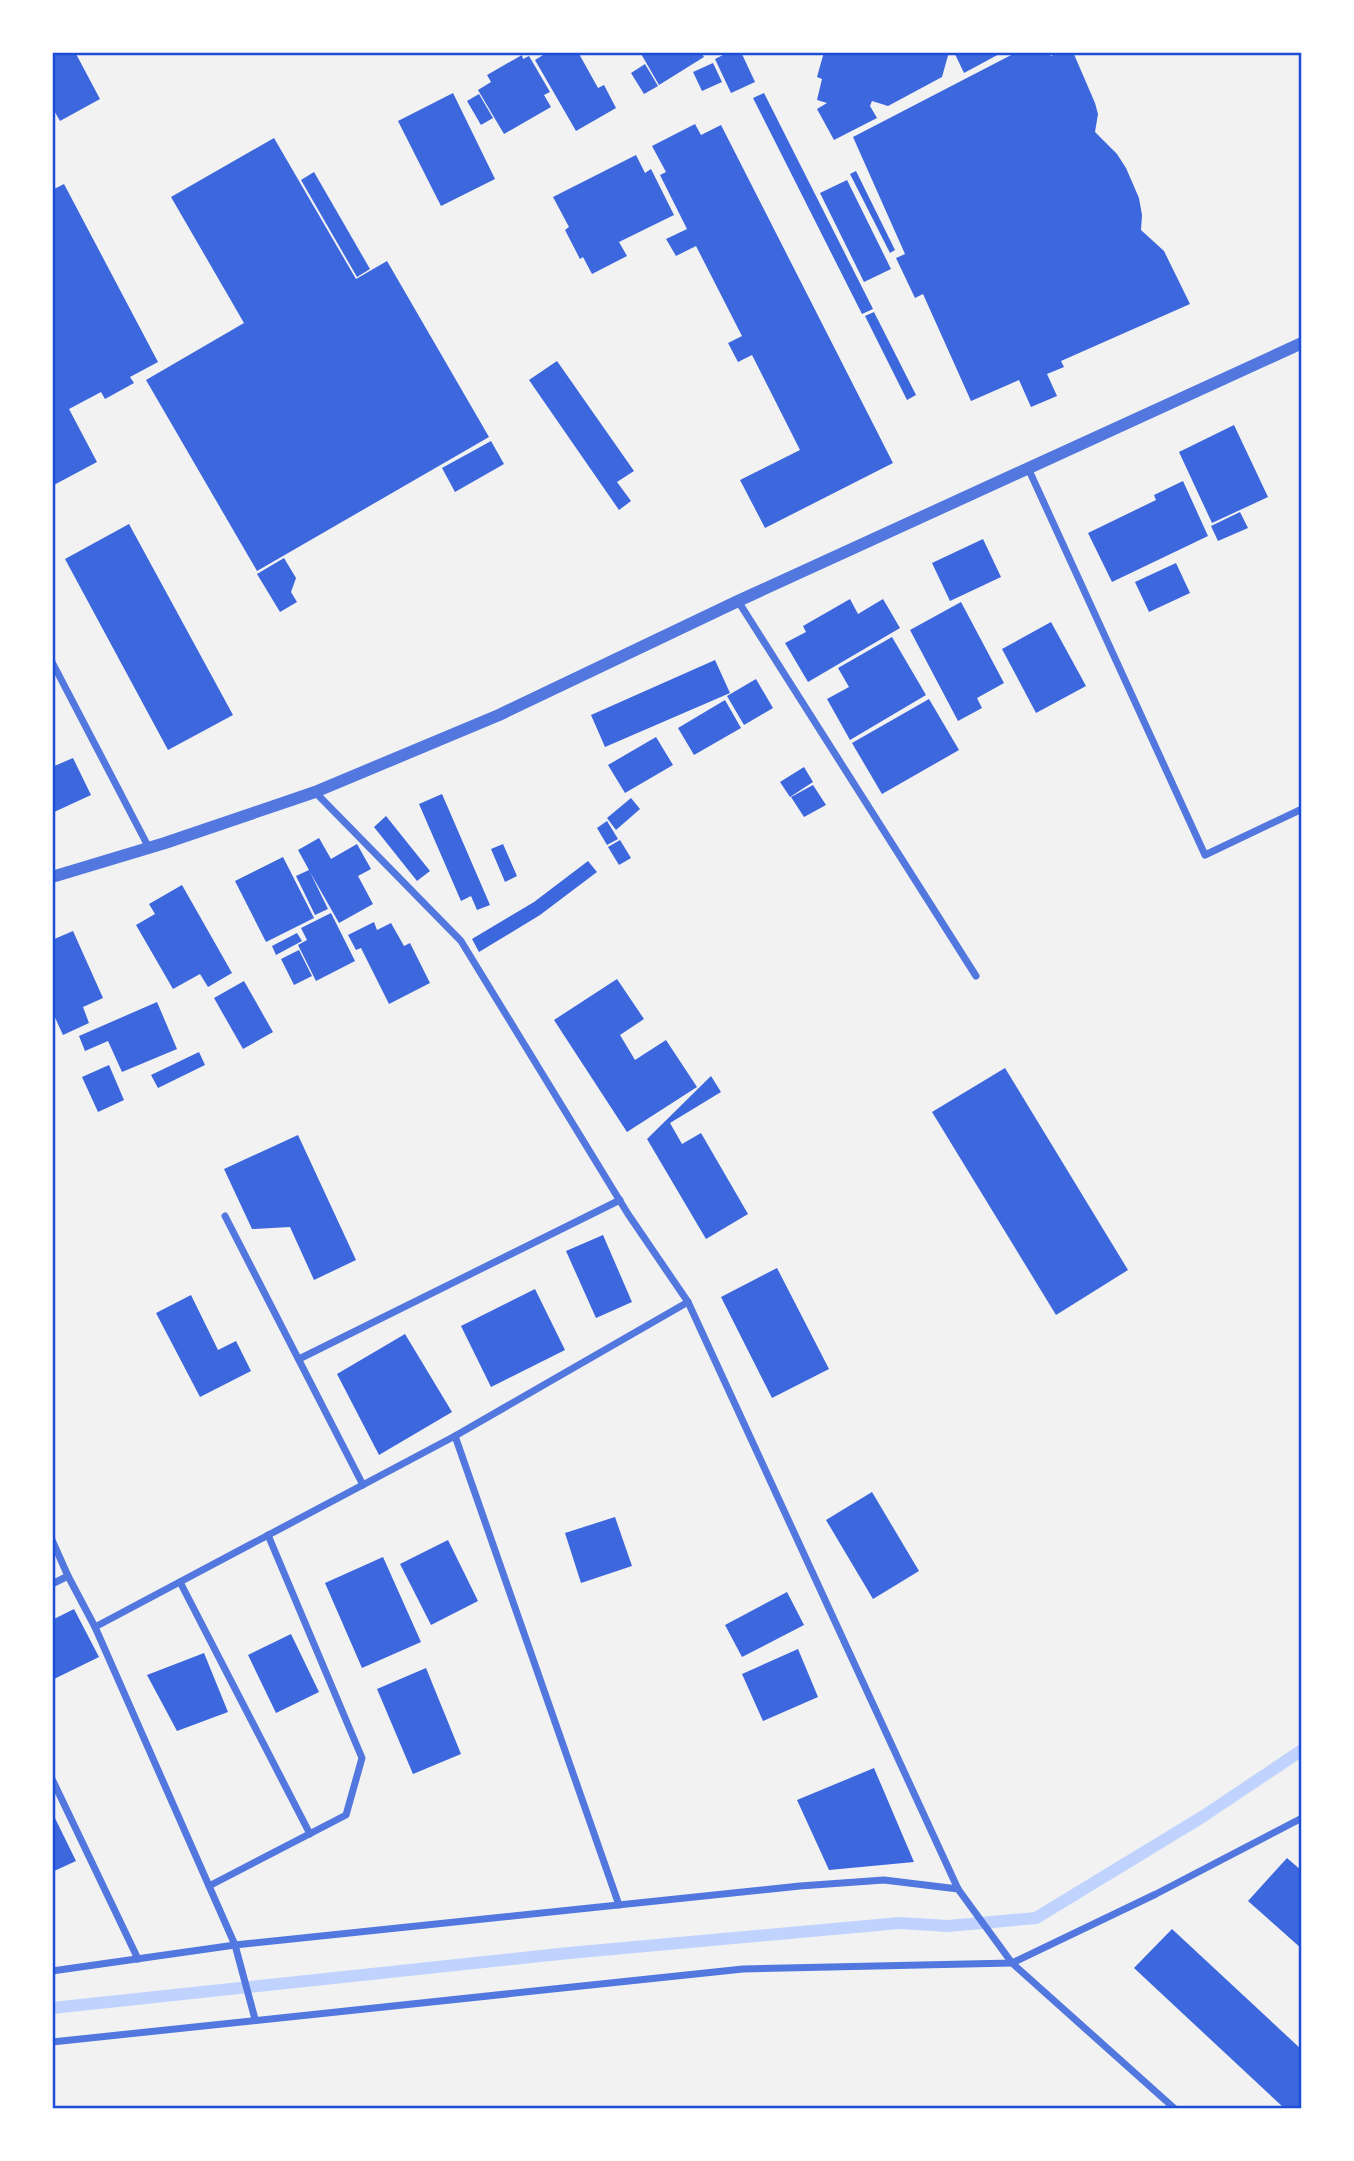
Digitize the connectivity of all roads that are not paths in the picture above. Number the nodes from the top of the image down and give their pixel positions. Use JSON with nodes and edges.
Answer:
{"nodes":[{"id":1,"x":1301,"y":343,"type":"edge"},
{"id":2,"x":1028,"y":468,"type":"junction"},
{"id":3,"x":738,"y":601,"type":"junction"},
{"id":4,"x":52,"y":662,"type":"edge"},
{"id":5,"x":315,"y":792,"type":"junction"},
{"id":6,"x":1301,"y":809,"type":"edge"},
{"id":7,"x":149,"y":848,"type":"junction"},
{"id":8,"x":52,"y":877,"type":"edge"},
{"id":9,"x":976,"y":976,"type":"dead end"},
{"id":10,"x":620,"y":1200,"type":"junction"},
{"id":11,"x":225,"y":1216,"type":"dead end"},
{"id":12,"x":688,"y":1303,"type":"junction"},
{"id":13,"x":299,"y":1359,"type":"junction"},
{"id":14,"x":455,"y":1436,"type":"junction"},
{"id":15,"x":363,"y":1485,"type":"junction"},
{"id":16,"x":268,"y":1535,"type":"junction"},
{"id":17,"x":52,"y":1540,"type":"edge"},
{"id":18,"x":68,"y":1576,"type":"junction"},
{"id":19,"x":180,"y":1582,"type":"junction"},
{"id":20,"x":52,"y":1584,"type":"edge"},
{"id":21,"x":95,"y":1627,"type":"junction"},
{"id":22,"x":52,"y":1779,"type":"edge"},
{"id":23,"x":1301,"y":1818,"type":"edge"},
{"id":24,"x":310,"y":1834,"type":"junction"},
{"id":25,"x":209,"y":1886,"type":"junction"},
{"id":26,"x":958,"y":1889,"type":"junction"},
{"id":27,"x":620,"y":1905,"type":"junction"},
{"id":28,"x":235,"y":1945,"type":"junction"},
{"id":29,"x":138,"y":1959,"type":"junction"},
{"id":30,"x":1012,"y":1963,"type":"junction"},
{"id":31,"x":52,"y":1971,"type":"edge"},
{"id":32,"x":256,"y":2019,"type":"junction"},
{"id":33,"x":52,"y":2042,"type":"edge"},
{"id":34,"x":1174,"y":2109,"type":"edge"}],
"edges":[{"from":1,"to":2,"type":"street"},
{"from":2,"to":3,"type":"street"},
{"from":2,"to":6,"type":"street"},
{"from":3,"to":5,"type":"street"},
{"from":3,"to":9,"type":"street"},
{"from":4,"to":7,"type":"street"},
{"from":5,"to":7,"type":"street"},
{"from":5,"to":10,"type":"street"},
{"from":7,"to":8,"type":"street"},
{"from":10,"to":12,"type":"street"},
{"from":10,"to":13,"type":"street"},
{"from":11,"to":13,"type":"street"},
{"from":12,"to":14,"type":"street"},
{"from":12,"to":26,"type":"street"},
{"from":13,"to":15,"type":"street"},
{"from":14,"to":15,"type":"street"},
{"from":14,"to":27,"type":"street"},
{"from":15,"to":16,"type":"street"},
{"from":16,"to":19,"type":"street"},
{"from":16,"to":24,"type":"street"},
{"from":17,"to":18,"type":"street"},
{"from":18,"to":20,"type":"street"},
{"from":18,"to":21,"type":"street"},
{"from":19,"to":21,"type":"street"},
{"from":19,"to":24,"type":"street"},
{"from":21,"to":25,"type":"street"},
{"from":22,"to":29,"type":"street"},
{"from":23,"to":30,"type":"street"},
{"from":24,"to":25,"type":"street"},
{"from":25,"to":28,"type":"street"},
{"from":26,"to":27,"type":"street"},
{"from":26,"to":30,"type":"street"},
{"from":27,"to":28,"type":"street"},
{"from":28,"to":29,"type":"street"},
{"from":28,"to":32,"type":"street"},
{"from":29,"to":31,"type":"street"},
{"from":30,"to":32,"type":"street"},
{"from":30,"to":34,"type":"street"},
{"from":32,"to":33,"type":"street"}]}
